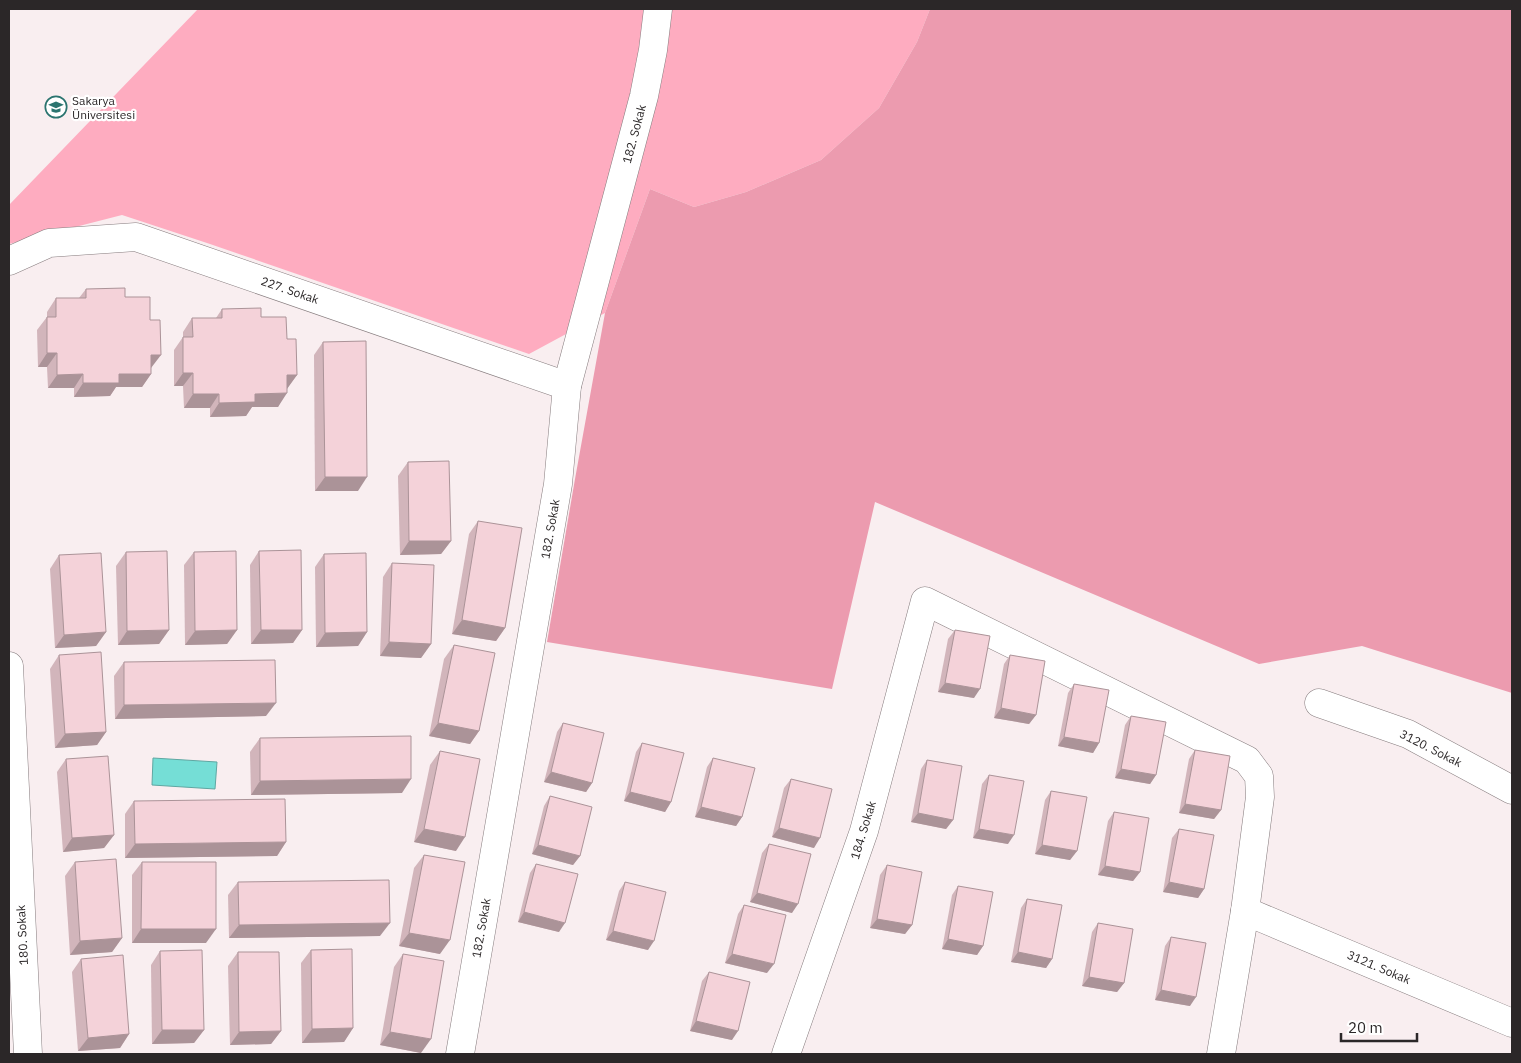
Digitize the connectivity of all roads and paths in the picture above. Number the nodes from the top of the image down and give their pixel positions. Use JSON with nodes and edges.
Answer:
{"nodes":[{"id":1,"x":658,"y":9,"type":"edge"},
{"id":2,"x":9,"y":260,"type":"edge"},
{"id":3,"x":567,"y":386,"type":"junction"},
{"id":4,"x":9,"y":666,"type":"edge"},
{"id":5,"x":1319,"y":703,"type":"dead end"},
{"id":6,"x":1512,"y":790,"type":"edge"},
{"id":7,"x":1245,"y":911,"type":"junction"},
{"id":8,"x":1512,"y":1023,"type":"edge"},
{"id":9,"x":28,"y":1054,"type":"edge"},
{"id":10,"x":460,"y":1054,"type":"edge"},
{"id":11,"x":786,"y":1054,"type":"edge"},
{"id":12,"x":1221,"y":1054,"type":"edge"}],
"edges":[{"from":1,"to":3,"type":"street","name":"182. Sokak"},
{"from":2,"to":3,"type":"street","name":"227. Sokak"},
{"from":3,"to":10,"type":"street","name":"182. Sokak"},
{"from":4,"to":9,"type":"street","name":"180. Sokak"},
{"from":5,"to":6,"type":"street","name":"3120. Sokak"},
{"from":7,"to":8,"type":"street","name":"3121. Sokak"},
{"from":7,"to":11,"type":"street","name":"184. Sokak"},
{"from":7,"to":12,"type":"street"}]}
